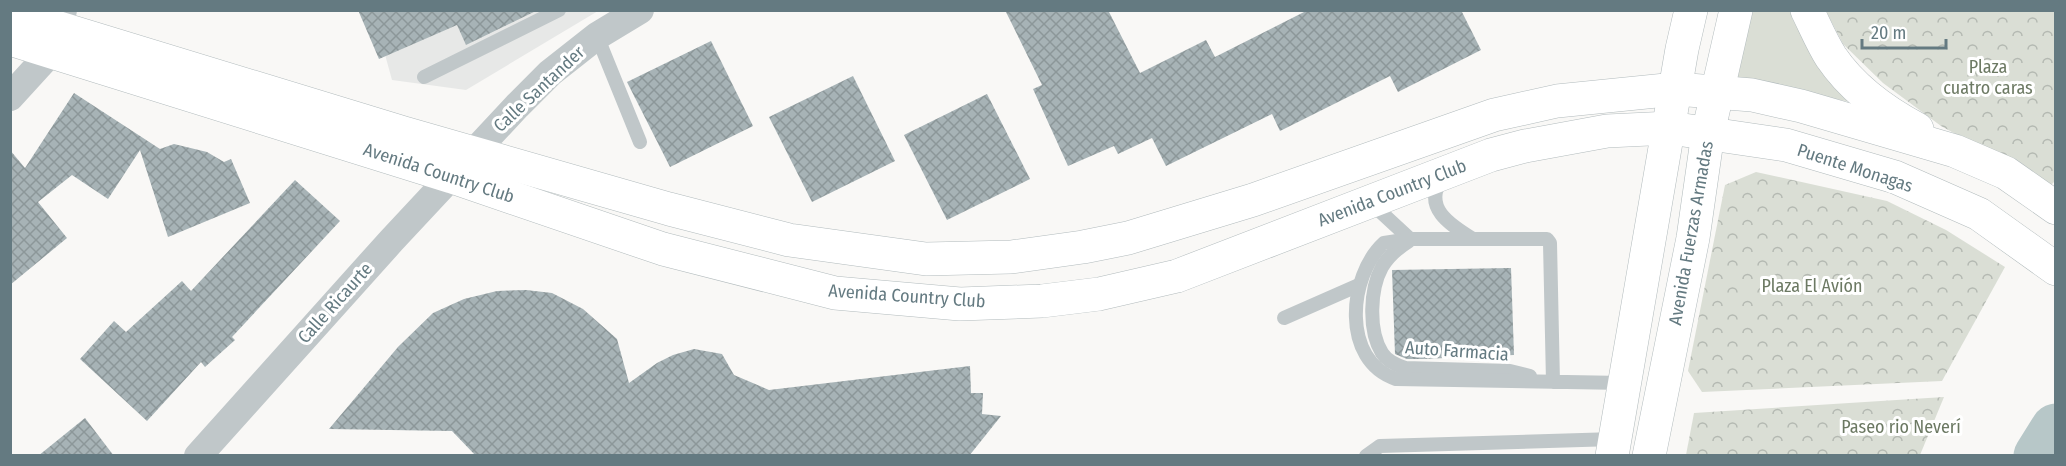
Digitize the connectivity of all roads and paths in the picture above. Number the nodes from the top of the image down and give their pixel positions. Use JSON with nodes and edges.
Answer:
{"nodes":[{"id":1,"x":559,"y":10,"type":"edge"},
{"id":2,"x":640,"y":10,"type":"edge"},
{"id":3,"x":1691,"y":10,"type":"edge"},
{"id":4,"x":1736,"y":10,"type":"edge"},
{"id":5,"x":1808,"y":10,"type":"edge"},
{"id":6,"x":10,"y":13,"type":"edge"},
{"id":7,"x":58,"y":30,"type":"edge"},
{"id":8,"x":597,"y":36,"type":"junction"},
{"id":9,"x":10,"y":39,"type":"edge"},
{"id":10,"x":424,"y":76,"type":"dead end"},
{"id":11,"x":1676,"y":89,"type":"junction"},
{"id":12,"x":1718,"y":92,"type":"junction"},
{"id":13,"x":10,"y":97,"type":"edge"},
{"id":14,"x":1670,"y":128,"type":"junction"},
{"id":15,"x":1708,"y":134,"type":"junction"},
{"id":16,"x":640,"y":142,"type":"dead end"},
{"id":17,"x":1955,"y":151,"type":"junction"},
{"id":18,"x":472,"y":152,"type":"junction"},
{"id":19,"x":1455,"y":169,"type":"junction"},
{"id":20,"x":452,"y":177,"type":"junction"},
{"id":21,"x":1370,"y":201,"type":"junction"},
{"id":22,"x":2055,"y":208,"type":"edge"},
{"id":23,"x":1410,"y":239,"type":"junction"},
{"id":24,"x":1473,"y":239,"type":"junction"},
{"id":25,"x":2055,"y":269,"type":"edge"},
{"id":26,"x":1359,"y":285,"type":"junction"},
{"id":27,"x":1284,"y":318,"type":"dead end"},
{"id":28,"x":1553,"y":382,"type":"junction"},
{"id":29,"x":1624,"y":383,"type":"junction"},
{"id":30,"x":1613,"y":447,"type":"edge"},
{"id":31,"x":198,"y":456,"type":"edge"},
{"id":32,"x":1366,"y":456,"type":"edge"},
{"id":33,"x":1649,"y":456,"type":"edge"}],
"edges":[{"from":1,"to":10,"type":"lane"},
{"from":2,"to":8,"type":"street","name":"Calle Santander"},
{"from":3,"to":11,"type":"street"},
{"from":4,"to":12,"type":"street","name":"Avenida Fuerzas Armadas"},
{"from":5,"to":17,"type":"street"},
{"from":6,"to":7,"type":"street","name":"Avenida Country Club"},
{"from":7,"to":9,"type":"street","name":"Avenida Country Club"},
{"from":7,"to":13,"type":"street"},
{"from":7,"to":18,"type":"street","name":"Avenida Country Club"},
{"from":7,"to":20,"type":"street","name":"Avenida Country Club"},
{"from":8,"to":16,"type":"lane"},
{"from":8,"to":18,"type":"street","name":"Calle Santander"},
{"from":11,"to":12,"type":"street"},
{"from":11,"to":14,"type":"street"},
{"from":11,"to":18,"type":"street","name":"Avenida Country Club"},
{"from":12,"to":15,"type":"street","name":"Avenida Fuerzas Armadas"},
{"from":12,"to":17,"type":"street"},
{"from":14,"to":15,"type":"street","name":"Puente Monagas"},
{"from":14,"to":19,"type":"street","name":"Avenida Country Club"},
{"from":14,"to":29,"type":"street"},
{"from":15,"to":25,"type":"street","name":"Puente Monagas"},
{"from":15,"to":33,"type":"street","name":"Avenida Fuerzas Armadas"},
{"from":17,"to":22,"type":"street"},
{"from":18,"to":20,"type":"street","name":"Calle Ricaurte"},
{"from":19,"to":21,"type":"street","name":"Avenida Country Club"},
{"from":19,"to":24,"type":"lane"},
{"from":20,"to":21,"type":"street","name":"Avenida Country Club"},
{"from":20,"to":31,"type":"street","name":"Calle Ricaurte"},
{"from":21,"to":23,"type":"lane"},
{"from":23,"to":24,"type":"lane"},
{"from":23,"to":26,"type":"lane"},
{"from":23,"to":28,"type":"lane","name":"Auto Farmacia"},
{"from":24,"to":28,"type":"lane"},
{"from":26,"to":27,"type":"lane"},
{"from":26,"to":28,"type":"lane"},
{"from":28,"to":29,"type":"lane"},
{"from":29,"to":30,"type":"street"},
{"from":30,"to":32,"type":"lane"}]}
